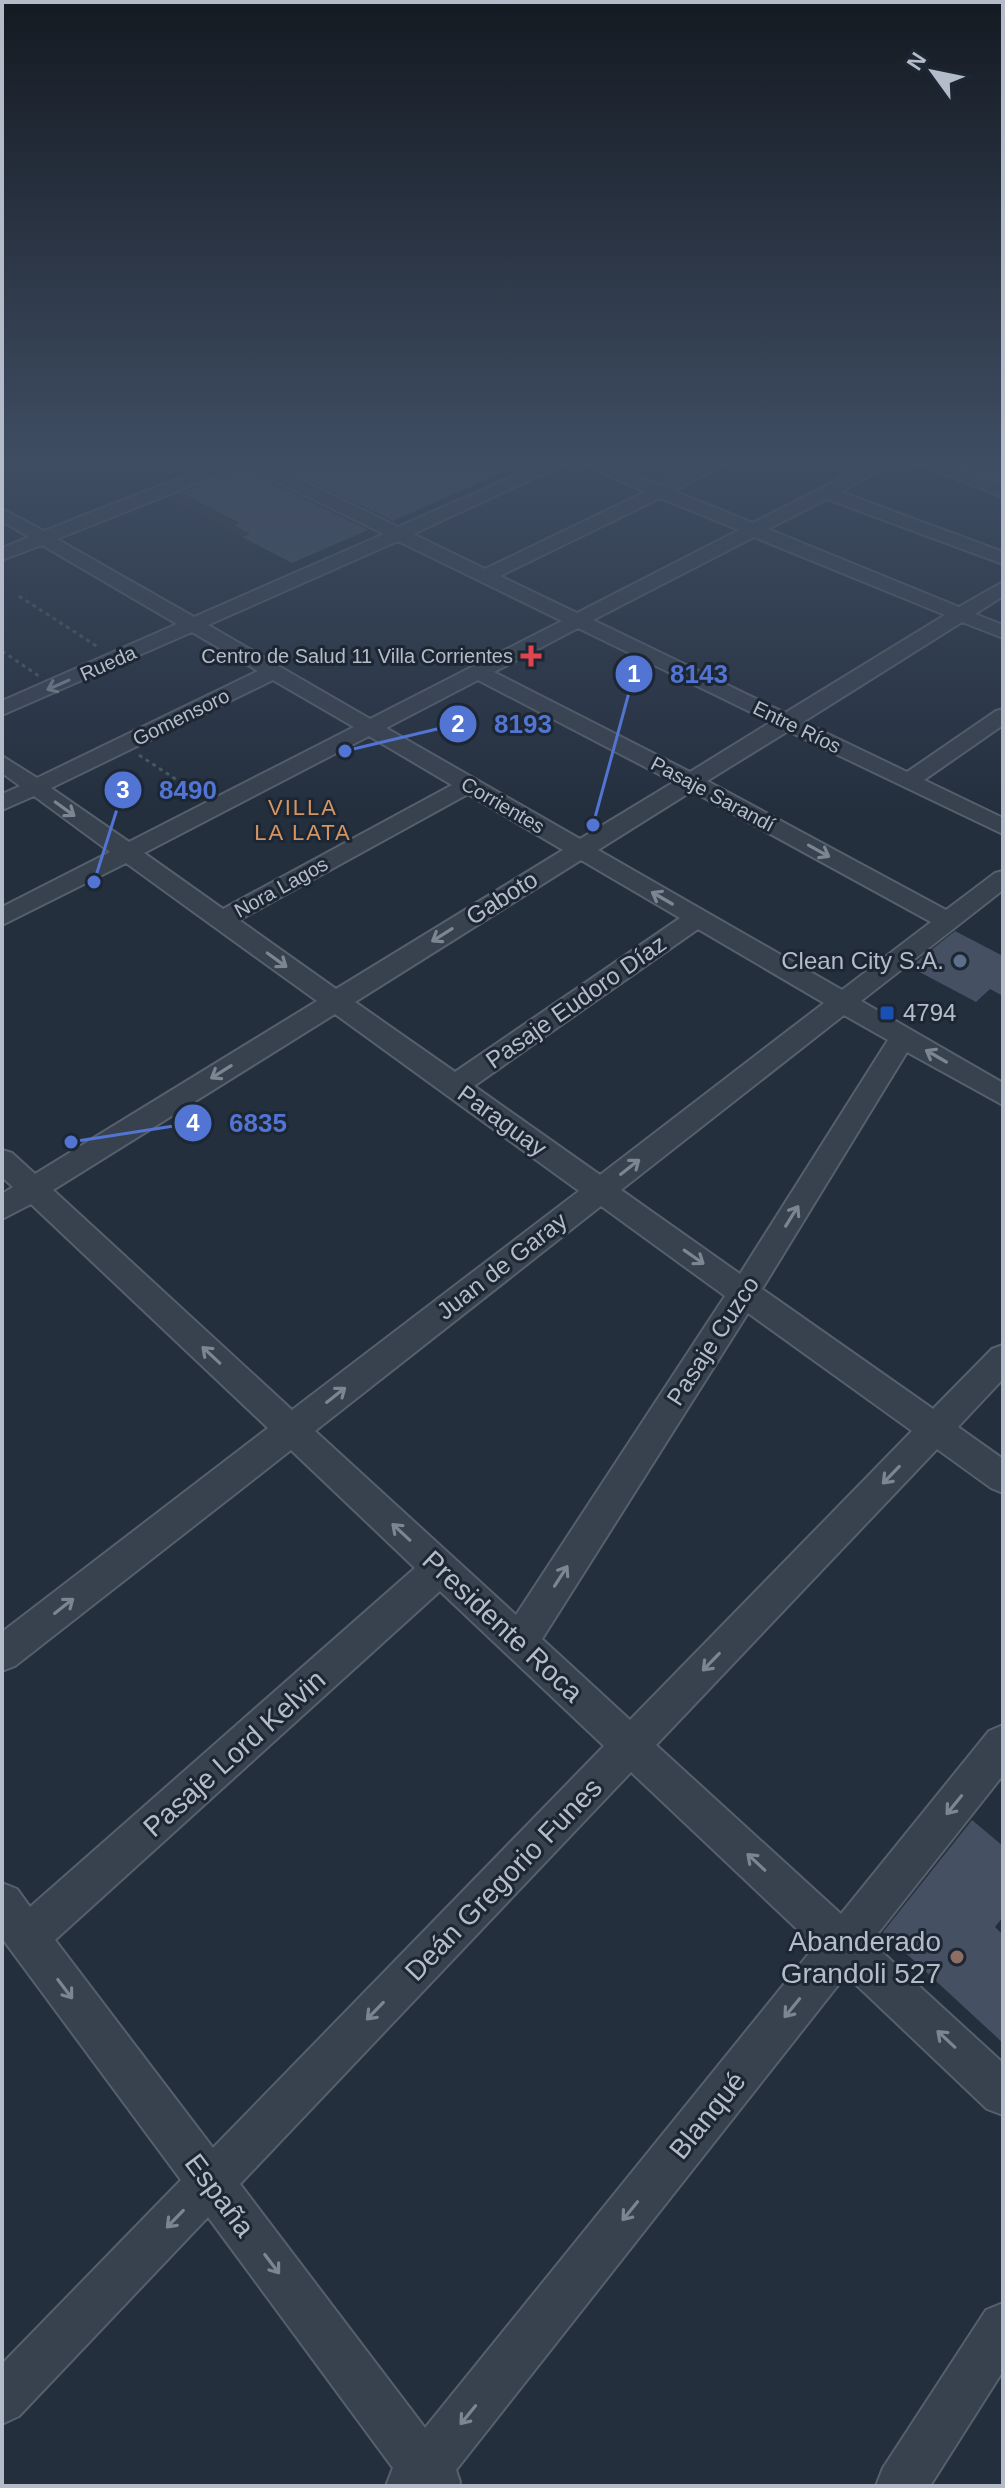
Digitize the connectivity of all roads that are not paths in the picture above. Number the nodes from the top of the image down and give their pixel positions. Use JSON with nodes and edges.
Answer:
{"nodes":[{"id":1,"x":109,"y":576,"type":"edge"},
{"id":2,"x":303,"y":576,"type":"edge"},
{"id":3,"x":484,"y":576,"type":"edge"},
{"id":4,"x":661,"y":576,"type":"edge"},
{"id":5,"x":867,"y":576,"type":"edge"},
{"id":6,"x":1003,"y":588,"type":"edge"},
{"id":7,"x":960,"y":615,"type":"junction"},
{"id":8,"x":577,"y":619,"type":"junction"},
{"id":9,"x":193,"y":625,"type":"junction"},
{"id":10,"x":1003,"y":632,"type":"edge"},
{"id":11,"x":477,"y":671,"type":"junction"},
{"id":12,"x":273,"y":672,"type":"junction"},
{"id":13,"x":2,"y":709,"type":"edge"},
{"id":14,"x":1003,"y":715,"type":"edge"},
{"id":15,"x":786,"y":722,"type":"junction"},
{"id":16,"x":369,"y":727,"type":"junction"},
{"id":17,"x":2,"y":763,"type":"edge"},
{"id":18,"x":690,"y":781,"type":"junction"},
{"id":19,"x":908,"y":781,"type":"junction"},
{"id":20,"x":468,"y":785,"type":"junction"},
{"id":21,"x":35,"y":787,"type":"junction"},
{"id":22,"x":2,"y":803,"type":"edge"},
{"id":23,"x":1003,"y":827,"type":"edge"},
{"id":24,"x":580,"y":850,"type":"junction"},
{"id":25,"x":127,"y":852,"type":"junction"},
{"id":26,"x":1003,"y":878,"type":"edge"},
{"id":27,"x":2,"y":917,"type":"edge"},
{"id":28,"x":697,"y":918,"type":"junction"},
{"id":29,"x":221,"y":920,"type":"junction"},
{"id":30,"x":948,"y":921,"type":"junction"},
{"id":31,"x":335,"y":1001,"type":"junction"},
{"id":32,"x":843,"y":1002,"type":"junction"},
{"id":33,"x":903,"y":1037,"type":"junction"},
{"id":34,"x":454,"y":1086,"type":"junction"},
{"id":35,"x":1003,"y":1095,"type":"edge"},
{"id":36,"x":2,"y":1160,"type":"edge"},
{"id":37,"x":33,"y":1189,"type":"junction"},
{"id":38,"x":600,"y":1190,"type":"junction"},
{"id":39,"x":2,"y":1208,"type":"edge"},
{"id":40,"x":744,"y":1293,"type":"junction"},
{"id":41,"x":1003,"y":1358,"type":"edge"},
{"id":42,"x":935,"y":1429,"type":"junction"},
{"id":43,"x":291,"y":1430,"type":"junction"},
{"id":44,"x":1003,"y":1478,"type":"edge"},
{"id":45,"x":440,"y":1568,"type":"junction"},
{"id":46,"x":519,"y":1642,"type":"junction"},
{"id":47,"x":2,"y":1654,"type":"edge"},
{"id":48,"x":1003,"y":1744,"type":"edge"},
{"id":49,"x":630,"y":1746,"type":"junction"},
{"id":50,"x":15,"y":1921,"type":"edge"},
{"id":51,"x":843,"y":1944,"type":"junction"},
{"id":52,"x":1003,"y":2093,"type":"edge"},
{"id":53,"x":210,"y":2182,"type":"junction"},
{"id":54,"x":1003,"y":2327,"type":"edge"},
{"id":55,"x":2,"y":2399,"type":"edge"},
{"id":56,"x":424,"y":2480,"type":"edge"},
{"id":57,"x":910,"y":2482,"type":"edge"}],
"edges":[{"from":1,"to":9,"type":"street","name":"Corrientes"},
{"from":2,"to":9,"type":"street","name":"Rueda"},
{"from":3,"to":8,"type":"street","name":"Entre Ríos"},
{"from":4,"to":8,"type":"street"},
{"from":5,"to":7,"type":"street"},
{"from":6,"to":7,"type":"street","name":"Gaboto"},
{"from":7,"to":10,"type":"street"},
{"from":7,"to":15,"type":"street","name":"Gaboto"},
{"from":8,"to":11,"type":"street"},
{"from":8,"to":15,"type":"street","name":"Entre Ríos"},
{"from":9,"to":12,"type":"street","name":"Corrientes"},
{"from":9,"to":13,"type":"street","name":"Rueda","one_way":true},
{"from":11,"to":16,"type":"street"},
{"from":11,"to":18,"type":"street","name":"Pasaje Sarandí"},
{"from":12,"to":16,"type":"street","name":"Corrientes"},
{"from":12,"to":21,"type":"street","name":"Gomensoro"},
{"from":14,"to":19,"type":"street"},
{"from":15,"to":18,"type":"street","name":"Gaboto"},
{"from":15,"to":19,"type":"street","name":"Entre Ríos"},
{"from":16,"to":20,"type":"street","name":"Corrientes"},
{"from":16,"to":25,"type":"street"},
{"from":17,"to":21,"type":"street","name":"Paraguay"},
{"from":18,"to":24,"type":"street","name":"Gaboto"},
{"from":18,"to":30,"type":"street","name":"Pasaje Sarandí","one_way":true},
{"from":19,"to":23,"type":"street","name":"Entre Ríos"},
{"from":20,"to":24,"type":"street","name":"Corrientes"},
{"from":20,"to":29,"type":"street","name":"Nora Lagos"},
{"from":21,"to":22,"type":"street","name":"Gomensoro"},
{"from":21,"to":25,"type":"street","name":"Paraguay","one_way":true},
{"from":28,"to":24,"type":"street","name":"Corrientes","one_way":true},
{"from":24,"to":31,"type":"street","name":"Gaboto","one_way":true},
{"from":25,"to":27,"type":"street"},
{"from":25,"to":29,"type":"street","name":"Paraguay"},
{"from":26,"to":30,"type":"street","name":"Juan de Garay"},
{"from":28,"to":32,"type":"street","name":"Corrientes"},
{"from":28,"to":34,"type":"street","name":"Pasaje Eudoro Díaz"},
{"from":29,"to":31,"type":"street","name":"Paraguay","one_way":true},
{"from":30,"to":32,"type":"street","name":"Juan de Garay"},
{"from":31,"to":34,"type":"street","name":"Paraguay"},
{"from":31,"to":37,"type":"street","name":"Gaboto","one_way":true},
{"from":32,"to":33,"type":"street","name":"Corrientes"},
{"from":38,"to":32,"type":"street","name":"Juan de Garay","one_way":true},
{"from":35,"to":33,"type":"street","name":"Corrientes","one_way":true},
{"from":40,"to":33,"type":"street","name":"Pasaje Cuzco","one_way":true},
{"from":34,"to":38,"type":"street","name":"Paraguay"},
{"from":36,"to":37,"type":"street","name":"Presidente Roca"},
{"from":37,"to":39,"type":"street","name":"Gaboto"},
{"from":43,"to":37,"type":"street","name":"Presidente Roca","one_way":true},
{"from":38,"to":40,"type":"street","name":"Paraguay","one_way":true},
{"from":43,"to":38,"type":"street","name":"Juan de Garay","one_way":true},
{"from":40,"to":42,"type":"street","name":"Paraguay"},
{"from":46,"to":40,"type":"street","name":"Pasaje Cuzco","one_way":true},
{"from":41,"to":42,"type":"street","name":"Deán Gregorio Funes"},
{"from":42,"to":44,"type":"street","name":"Paraguay"},
{"from":42,"to":49,"type":"street","name":"Deán Gregorio Funes","one_way":true},
{"from":45,"to":43,"type":"street","name":"Presidente Roca","one_way":true},
{"from":47,"to":43,"type":"street","name":"Juan de Garay","one_way":true},
{"from":45,"to":46,"type":"street","name":"Presidente Roca"},
{"from":45,"to":50,"type":"street","name":"Pasaje Lord Kelvin"},
{"from":46,"to":49,"type":"street","name":"Presidente Roca"},
{"from":48,"to":51,"type":"street","name":"Blanqué","one_way":true},
{"from":51,"to":49,"type":"street","name":"Presidente Roca","one_way":true},
{"from":49,"to":53,"type":"street","name":"Deán Gregorio Funes","one_way":true},
{"from":50,"to":53,"type":"street","name":"España","one_way":true},
{"from":52,"to":51,"type":"street","name":"Presidente Roca","one_way":true},
{"from":51,"to":56,"type":"street","name":"Blanqué","one_way":true},
{"from":53,"to":55,"type":"street","name":"Deán Gregorio Funes","one_way":true},
{"from":53,"to":56,"type":"street","name":"España","one_way":true},
{"from":54,"to":57,"type":"street"}]}
